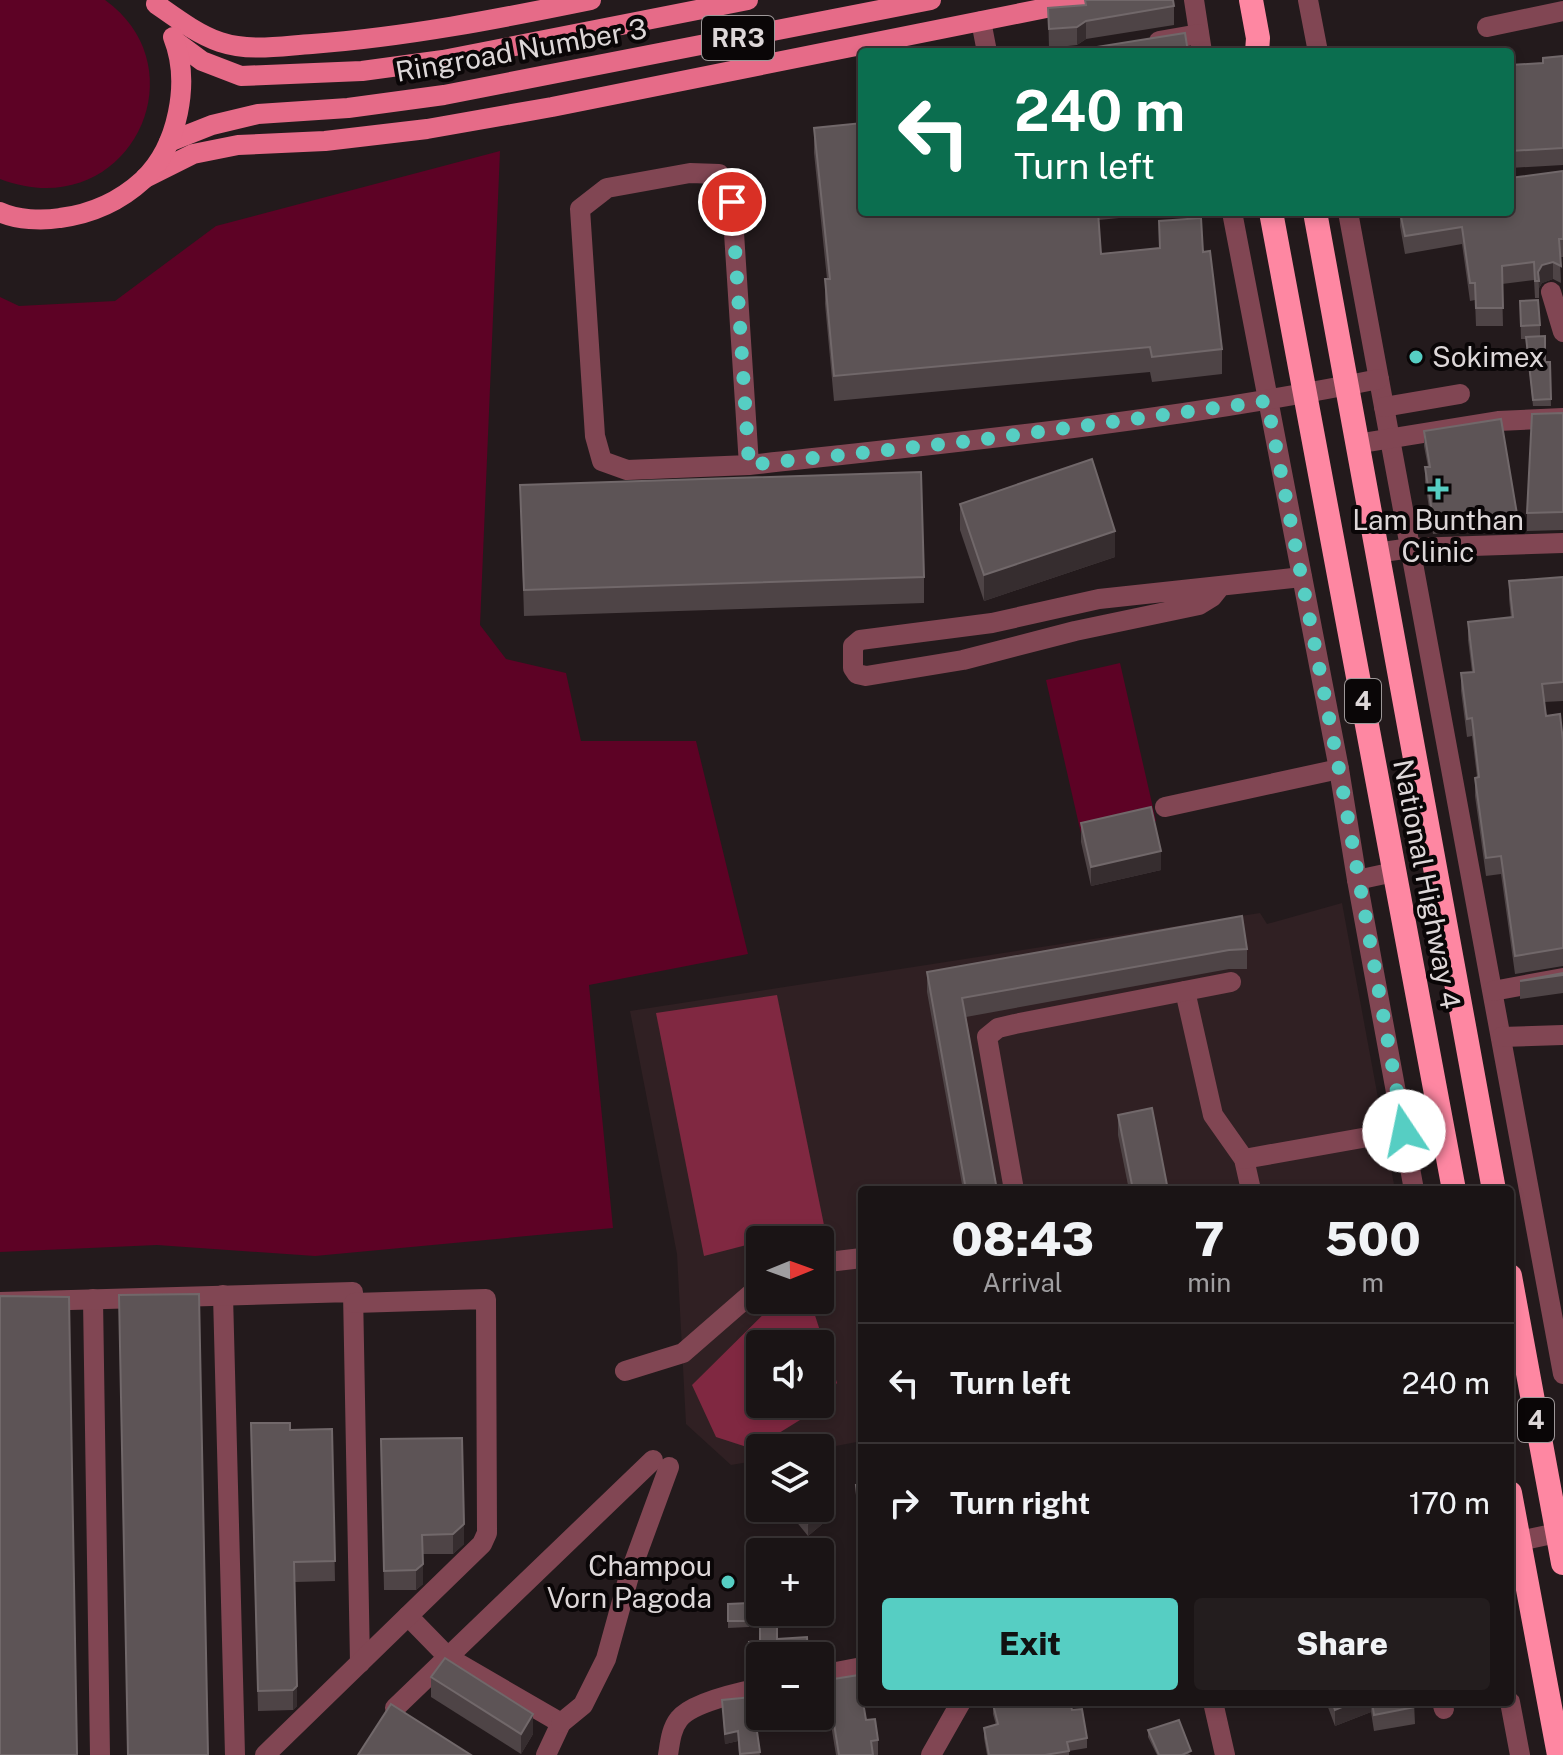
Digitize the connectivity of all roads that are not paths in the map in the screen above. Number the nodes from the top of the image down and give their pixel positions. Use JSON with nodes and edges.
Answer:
{"nodes":[{"id":1,"x":591,"y":0,"type":"edge"},
{"id":2,"x":748,"y":0,"type":"edge"},
{"id":3,"x":931,"y":0,"type":"edge"},
{"id":4,"x":1086,"y":0,"type":"edge"},
{"id":5,"x":1194,"y":0,"type":"edge"},
{"id":6,"x":1251,"y":0,"type":"edge"},
{"id":7,"x":1308,"y":0,"type":"edge"},
{"id":8,"x":154,"y":2,"type":"edge"},
{"id":9,"x":1563,"y":11,"type":"edge"},
{"id":10,"x":981,"y":21,"type":"junction"},
{"id":11,"x":1487,"y":27,"type":"dead end"},
{"id":12,"x":175,"y":41,"type":"junction"},
{"id":13,"x":1201,"y":43,"type":"edge"},
{"id":14,"x":1134,"y":45,"type":"edge"},
{"id":15,"x":1260,"y":47,"type":"edge"},
{"id":16,"x":986,"y":48,"type":"edge"},
{"id":17,"x":1317,"y":48,"type":"edge"},
{"id":18,"x":169,"y":142,"type":"junction"},
{"id":19,"x":145,"y":178,"type":"junction"},
{"id":20,"x":0,"y":212,"type":"edge"},
{"id":21,"x":1233,"y":216,"type":"edge"},
{"id":22,"x":1272,"y":216,"type":"edge"},
{"id":23,"x":1316,"y":216,"type":"edge"},
{"id":24,"x":1349,"y":216,"type":"edge"},
{"id":25,"x":1551,"y":292,"type":"dead end"},
{"id":26,"x":1563,"y":332,"type":"edge"},
{"id":27,"x":1379,"y":379,"type":"junction"},
{"id":28,"x":1346,"y":386,"type":"junction"},
{"id":29,"x":1305,"y":394,"type":"junction"},
{"id":30,"x":1460,"y":394,"type":"dead end"},
{"id":31,"x":1267,"y":401,"type":"junction"},
{"id":32,"x":1384,"y":407,"type":"junction"},
{"id":33,"x":1563,"y":418,"type":"edge"},
{"id":34,"x":1390,"y":439,"type":"junction"},
{"id":35,"x":1356,"y":444,"type":"junction"},
{"id":36,"x":749,"y":465,"type":"junction"},
{"id":37,"x":1563,"y":543,"type":"edge"},
{"id":38,"x":1411,"y":548,"type":"junction"},
{"id":39,"x":1376,"y":553,"type":"junction"},
{"id":40,"x":1302,"y":577,"type":"junction"},
{"id":41,"x":1220,"y":587,"type":"junction"},
{"id":42,"x":1339,"y":769,"type":"junction"},
{"id":43,"x":1165,"y":807,"type":"dead end"},
{"id":44,"x":1394,"y":872,"type":"junction"},
{"id":45,"x":1357,"y":880,"type":"junction"},
{"id":46,"x":1563,"y":978,"type":"edge"},
{"id":47,"x":1231,"y":982,"type":"dead end"},
{"id":48,"x":1185,"y":991,"type":"junction"},
{"id":49,"x":1493,"y":991,"type":"junction"},
{"id":50,"x":1563,"y":1035,"type":"edge"},
{"id":51,"x":1501,"y":1037,"type":"junction"},
{"id":52,"x":1441,"y":1124,"type":"junction"},
{"id":53,"x":1404,"y":1131,"type":"junction"},
{"id":54,"x":1244,"y":1159,"type":"junction"},
{"id":55,"x":1013,"y":1186,"type":"edge"},
{"id":56,"x":1250,"y":1186,"type":"edge"},
{"id":57,"x":1413,"y":1186,"type":"edge"},
{"id":58,"x":1453,"y":1186,"type":"edge"},
{"id":59,"x":1493,"y":1186,"type":"edge"},
{"id":60,"x":858,"y":1258,"type":"edge"},
{"id":61,"x":834,"y":1261,"type":"edge"},
{"id":62,"x":223,"y":1295,"type":"junction"},
{"id":63,"x":1514,"y":1297,"type":"edge"},
{"id":64,"x":746,"y":1298,"type":"edge"},
{"id":65,"x":93,"y":1299,"type":"junction"},
{"id":66,"x":0,"y":1302,"type":"edge"},
{"id":67,"x":354,"y":1303,"type":"junction"},
{"id":68,"x":1560,"y":1336,"type":"edge"},
{"id":69,"x":1522,"y":1339,"type":"junction"},
{"id":70,"x":625,"y":1371,"type":"dead end"},
{"id":71,"x":1563,"y":1374,"type":"edge"},
{"id":72,"x":1549,"y":1488,"type":"junction"},
{"id":73,"x":1514,"y":1493,"type":"edge"},
{"id":74,"x":1557,"y":1533,"type":"junction"},
{"id":75,"x":1515,"y":1542,"type":"edge"},
{"id":76,"x":1563,"y":1563,"type":"edge"},
{"id":77,"x":408,"y":1616,"type":"junction"},
{"id":78,"x":449,"y":1658,"type":"junction"},
{"id":79,"x":360,"y":1663,"type":"junction"},
{"id":80,"x":858,"y":1668,"type":"edge"},
{"id":81,"x":834,"y":1672,"type":"edge"},
{"id":82,"x":746,"y":1691,"type":"edge"},
{"id":83,"x":959,"y":1706,"type":"edge"},
{"id":84,"x":1214,"y":1706,"type":"edge"},
{"id":85,"x":1511,"y":1706,"type":"edge"},
{"id":86,"x":395,"y":1708,"type":"edge"},
{"id":87,"x":561,"y":1723,"type":"junction"},
{"id":88,"x":100,"y":1755,"type":"edge"},
{"id":89,"x":235,"y":1755,"type":"edge"},
{"id":90,"x":265,"y":1755,"type":"edge"},
{"id":91,"x":546,"y":1755,"type":"edge"},
{"id":92,"x":668,"y":1755,"type":"edge"},
{"id":93,"x":931,"y":1755,"type":"edge"},
{"id":94,"x":1225,"y":1755,"type":"edge"},
{"id":95,"x":1520,"y":1755,"type":"edge"},
{"id":96,"x":1559,"y":1755,"type":"edge"}],
"edges":[{"from":1,"to":8,"type":"main road"},
{"from":2,"to":12,"type":"main road","name":"Ringroad Number 3","number":"RR3"},
{"from":3,"to":18,"type":"main road","name":"Ringroad Number 3","number":"RR3"},
{"from":4,"to":10,"type":"main road"},
{"from":5,"to":13,"type":"street"},
{"from":6,"to":15,"type":"highway"},
{"from":7,"to":17,"type":"street"},
{"from":8,"to":12,"type":"main road","number":"RR3"},
{"from":9,"to":11,"type":"street"},
{"from":10,"to":16,"type":"street"},
{"from":10,"to":19,"type":"main road"},
{"from":12,"to":18,"type":"main road","number":"RR3"},
{"from":13,"to":14,"type":"street"},
{"from":18,"to":19,"type":"main road","number":"RR3"},
{"from":19,"to":20,"type":"main road","number":"RR3"},
{"from":21,"to":31,"type":"street"},
{"from":22,"to":29,"type":"highway","name":"National Highway 4","number":"4"},
{"from":23,"to":28,"type":"highway","name":"National Highway 4","number":"4"},
{"from":24,"to":27,"type":"street"},
{"from":25,"to":26,"type":"street"},
{"from":27,"to":28,"type":"street"},
{"from":27,"to":32,"type":"street"},
{"from":28,"to":29,"type":"street"},
{"from":28,"to":35,"type":"highway","name":"National Highway 4","number":"4"},
{"from":29,"to":31,"type":"street"},
{"from":29,"to":44,"type":"highway","name":"National Highway 4","number":"4"},
{"from":30,"to":32,"type":"street"},
{"from":31,"to":36,"type":"street"},
{"from":31,"to":40,"type":"street"},
{"from":32,"to":34,"type":"street"},
{"from":33,"to":34,"type":"street"},
{"from":34,"to":35,"type":"street"},
{"from":34,"to":38,"type":"street"},
{"from":35,"to":39,"type":"highway","name":"National Highway 4","number":"4"},
{"from":36,"to":36,"type":"street"},
{"from":37,"to":38,"type":"street"},
{"from":38,"to":39,"type":"street"},
{"from":38,"to":49,"type":"street"},
{"from":39,"to":59,"type":"highway","name":"National Highway 4","number":"4"},
{"from":40,"to":41,"type":"street"},
{"from":40,"to":42,"type":"street"},
{"from":41,"to":41,"type":"street"},
{"from":42,"to":43,"type":"street"},
{"from":42,"to":45,"type":"street"},
{"from":44,"to":45,"type":"street"},
{"from":44,"to":52,"type":"highway","name":"National Highway 4","number":"4"},
{"from":45,"to":53,"type":"street"},
{"from":46,"to":49,"type":"street"},
{"from":47,"to":48,"type":"street"},
{"from":48,"to":54,"type":"street"},
{"from":48,"to":55,"type":"street"},
{"from":49,"to":51,"type":"street"},
{"from":50,"to":51,"type":"street"},
{"from":51,"to":68,"type":"street"},
{"from":52,"to":53,"type":"street"},
{"from":52,"to":58,"type":"highway","name":"National Highway 4","number":"4"},
{"from":53,"to":54,"type":"street"},
{"from":53,"to":57,"type":"street"},
{"from":54,"to":56,"type":"street"},
{"from":60,"to":61,"type":"street"},
{"from":62,"to":65,"type":"street"},
{"from":62,"to":67,"type":"street"},
{"from":62,"to":89,"type":"street"},
{"from":63,"to":69,"type":"highway","number":"4"},
{"from":64,"to":70,"type":"street"},
{"from":65,"to":66,"type":"street"},
{"from":65,"to":88,"type":"street"},
{"from":67,"to":77,"type":"street"},
{"from":67,"to":79,"type":"street"},
{"from":68,"to":69,"type":"street"},
{"from":68,"to":71,"type":"street"},
{"from":69,"to":72,"type":"highway","number":"4"},
{"from":72,"to":73,"type":"highway"},
{"from":72,"to":74,"type":"highway","number":"4"},
{"from":74,"to":75,"type":"street"},
{"from":74,"to":76,"type":"highway","number":"4"},
{"from":75,"to":96,"type":"highway"},
{"from":77,"to":78,"type":"street"},
{"from":77,"to":79,"type":"street"},
{"from":78,"to":86,"type":"street"},
{"from":78,"to":87,"type":"street"},
{"from":78,"to":87,"type":"street"},
{"from":79,"to":90,"type":"street"},
{"from":80,"to":81,"type":"street"},
{"from":82,"to":92,"type":"street"},
{"from":83,"to":93,"type":"street"},
{"from":84,"to":94,"type":"street"},
{"from":85,"to":95,"type":"street"},
{"from":87,"to":91,"type":"street"}]}
